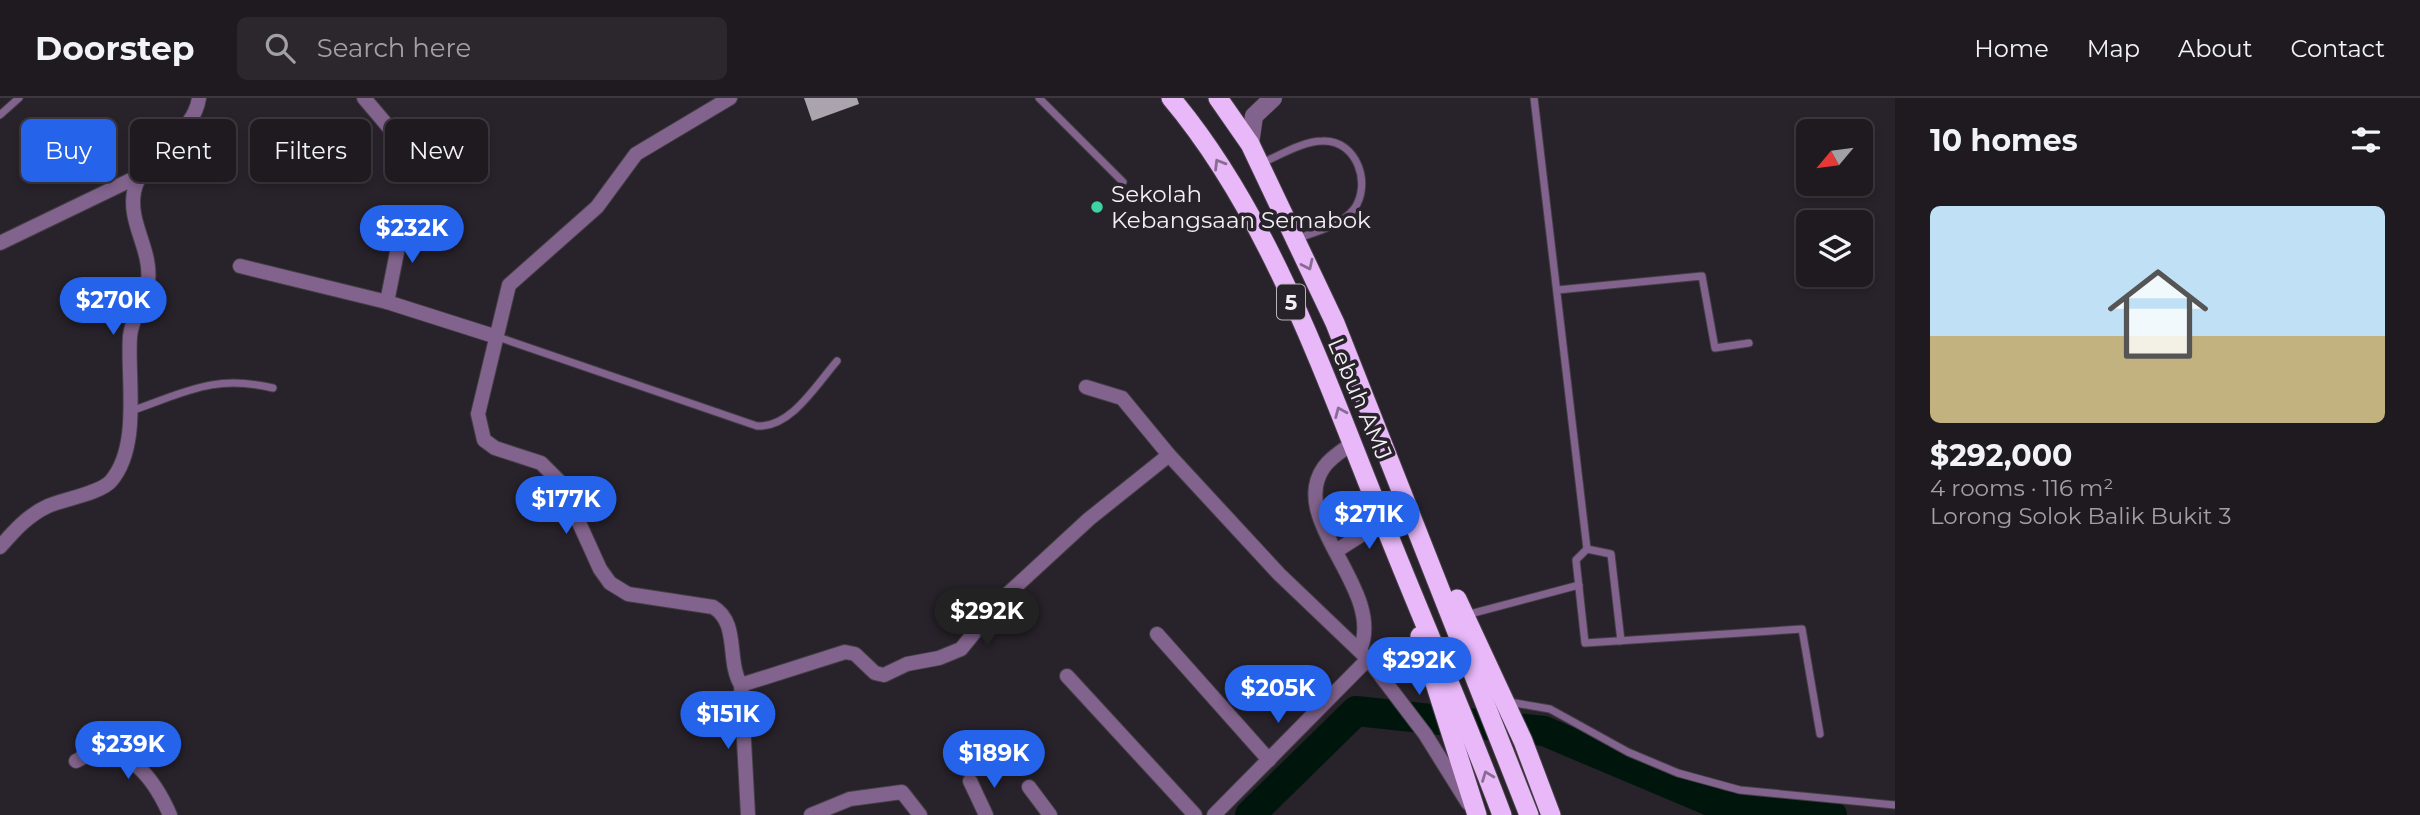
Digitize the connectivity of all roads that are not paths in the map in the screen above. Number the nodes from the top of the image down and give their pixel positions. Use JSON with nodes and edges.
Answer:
{"nodes":[{"id":1,"x":19,"y":98,"type":"edge"},
{"id":2,"x":199,"y":98,"type":"edge"},
{"id":3,"x":364,"y":98,"type":"edge"},
{"id":4,"x":730,"y":98,"type":"edge"},
{"id":5,"x":1039,"y":98,"type":"edge"},
{"id":6,"x":1171,"y":98,"type":"edge"},
{"id":7,"x":1218,"y":98,"type":"edge"},
{"id":8,"x":1273,"y":98,"type":"edge"},
{"id":9,"x":1534,"y":98,"type":"edge"},
{"id":10,"x":0,"y":115,"type":"edge"},
{"id":11,"x":189,"y":119,"type":"edge"},
{"id":12,"x":385,"y":123,"type":"edge"},
{"id":13,"x":1251,"y":144,"type":"junction"},
{"id":14,"x":1260,"y":164,"type":"junction"},
{"id":15,"x":130,"y":180,"type":"edge"},
{"id":16,"x":138,"y":182,"type":"edge"},
{"id":17,"x":1124,"y":182,"type":"dead end"},
{"id":18,"x":403,"y":222,"type":"dead end"},
{"id":19,"x":1296,"y":239,"type":"junction"},
{"id":20,"x":0,"y":243,"type":"edge"},
{"id":21,"x":240,"y":266,"type":"dead end"},
{"id":22,"x":1557,"y":290,"type":"junction"},
{"id":23,"x":387,"y":302,"type":"junction"},
{"id":24,"x":497,"y":337,"type":"junction"},
{"id":25,"x":1749,"y":343,"type":"dead end"},
{"id":26,"x":836,"y":361,"type":"dead end"},
{"id":27,"x":1086,"y":387,"type":"dead end"},
{"id":28,"x":273,"y":388,"type":"dead end"},
{"id":29,"x":131,"y":411,"type":"junction"},
{"id":30,"x":1353,"y":443,"type":"junction"},
{"id":31,"x":1169,"y":455,"type":"junction"},
{"id":32,"x":1407,"y":501,"type":"junction"},
{"id":33,"x":1382,"y":521,"type":"junction"},
{"id":34,"x":0,"y":547,"type":"edge"},
{"id":35,"x":1587,"y":550,"type":"junction"},
{"id":36,"x":1336,"y":551,"type":"junction"},
{"id":37,"x":1579,"y":585,"type":"junction"},
{"id":38,"x":1465,"y":615,"type":"junction"},
{"id":39,"x":1157,"y":634,"type":"dead end"},
{"id":40,"x":1621,"y":641,"type":"junction"},
{"id":41,"x":1364,"y":655,"type":"junction"},
{"id":42,"x":1067,"y":676,"type":"dead end"},
{"id":43,"x":741,"y":685,"type":"junction"},
{"id":44,"x":1502,"y":710,"type":"junction"},
{"id":45,"x":1820,"y":734,"type":"dead end"},
{"id":46,"x":1269,"y":760,"type":"junction"},
{"id":47,"x":76,"y":761,"type":"dead end"},
{"id":48,"x":970,"y":781,"type":"dead end"},
{"id":49,"x":1029,"y":786,"type":"dead end"},
{"id":50,"x":1895,"y":805,"type":"edge"},
{"id":51,"x":170,"y":815,"type":"edge"},
{"id":52,"x":748,"y":815,"type":"edge"},
{"id":53,"x":811,"y":815,"type":"edge"},
{"id":54,"x":920,"y":815,"type":"edge"},
{"id":55,"x":986,"y":815,"type":"edge"},
{"id":56,"x":1050,"y":815,"type":"edge"},
{"id":57,"x":1195,"y":815,"type":"edge"},
{"id":58,"x":1214,"y":815,"type":"edge"},
{"id":59,"x":1476,"y":815,"type":"edge"},
{"id":60,"x":1502,"y":815,"type":"edge"},
{"id":61,"x":1529,"y":815,"type":"edge"},
{"id":62,"x":1551,"y":815,"type":"edge"}],
"edges":[{"from":1,"to":10,"type":"lane"},
{"from":2,"to":11,"type":"street"},
{"from":3,"to":12,"type":"street"},
{"from":4,"to":24,"type":"street"},
{"from":5,"to":17,"type":"lane"},
{"from":30,"to":6,"type":"highway","name":"Lebuh AMJ","number":"5","one_way":true},
{"from":7,"to":13,"type":"highway","name":"Lebuh AMJ","number":"5"},
{"from":8,"to":13,"type":"street"},
{"from":9,"to":22,"type":"lane"},
{"from":13,"to":14,"type":"highway","name":"Lebuh AMJ","number":"5"},
{"from":14,"to":19,"type":"highway","name":"Lebuh AMJ","number":"5"},
{"from":14,"to":19,"type":"lane"},
{"from":15,"to":20,"type":"street"},
{"from":16,"to":29,"type":"street"},
{"from":18,"to":23,"type":"street"},
{"from":19,"to":32,"type":"highway","name":"Lebuh AMJ","number":"5","one_way":true},
{"from":21,"to":23,"type":"street"},
{"from":22,"to":25,"type":"lane"},
{"from":22,"to":35,"type":"lane"},
{"from":23,"to":24,"type":"street"},
{"from":24,"to":26,"type":"lane"},
{"from":24,"to":43,"type":"street"},
{"from":27,"to":31,"type":"street"},
{"from":28,"to":29,"type":"lane"},
{"from":29,"to":34,"type":"street"},
{"from":30,"to":33,"type":"highway","name":"Lebuh AMJ","number":"5"},
{"from":30,"to":36,"type":"street"},
{"from":31,"to":41,"type":"street"},
{"from":31,"to":43,"type":"street"},
{"from":32,"to":38,"type":"highway"},
{"from":32,"to":44,"type":"highway","name":"Lebuh AMJ","number":"5"},
{"from":33,"to":36,"type":"street"},
{"from":33,"to":59,"type":"highway"},
{"from":60,"to":33,"type":"highway","name":"Lebuh AMJ","number":"5","one_way":true},
{"from":35,"to":37,"type":"lane"},
{"from":35,"to":40,"type":"lane"},
{"from":36,"to":41,"type":"street"},
{"from":37,"to":38,"type":"lane"},
{"from":37,"to":40,"type":"lane"},
{"from":38,"to":44,"type":"highway"},
{"from":39,"to":46,"type":"street"},
{"from":40,"to":45,"type":"lane"},
{"from":41,"to":46,"type":"street"},
{"from":41,"to":59,"type":"street"},
{"from":42,"to":57,"type":"street"},
{"from":43,"to":52,"type":"street"},
{"from":44,"to":50,"type":"lane"},
{"from":44,"to":61,"type":"highway","name":"Lebuh AMJ"},
{"from":44,"to":62,"type":"highway"},
{"from":46,"to":58,"type":"street"},
{"from":47,"to":51,"type":"street"},
{"from":48,"to":55,"type":"street"},
{"from":49,"to":56,"type":"street"},
{"from":53,"to":54,"type":"street"}]}
